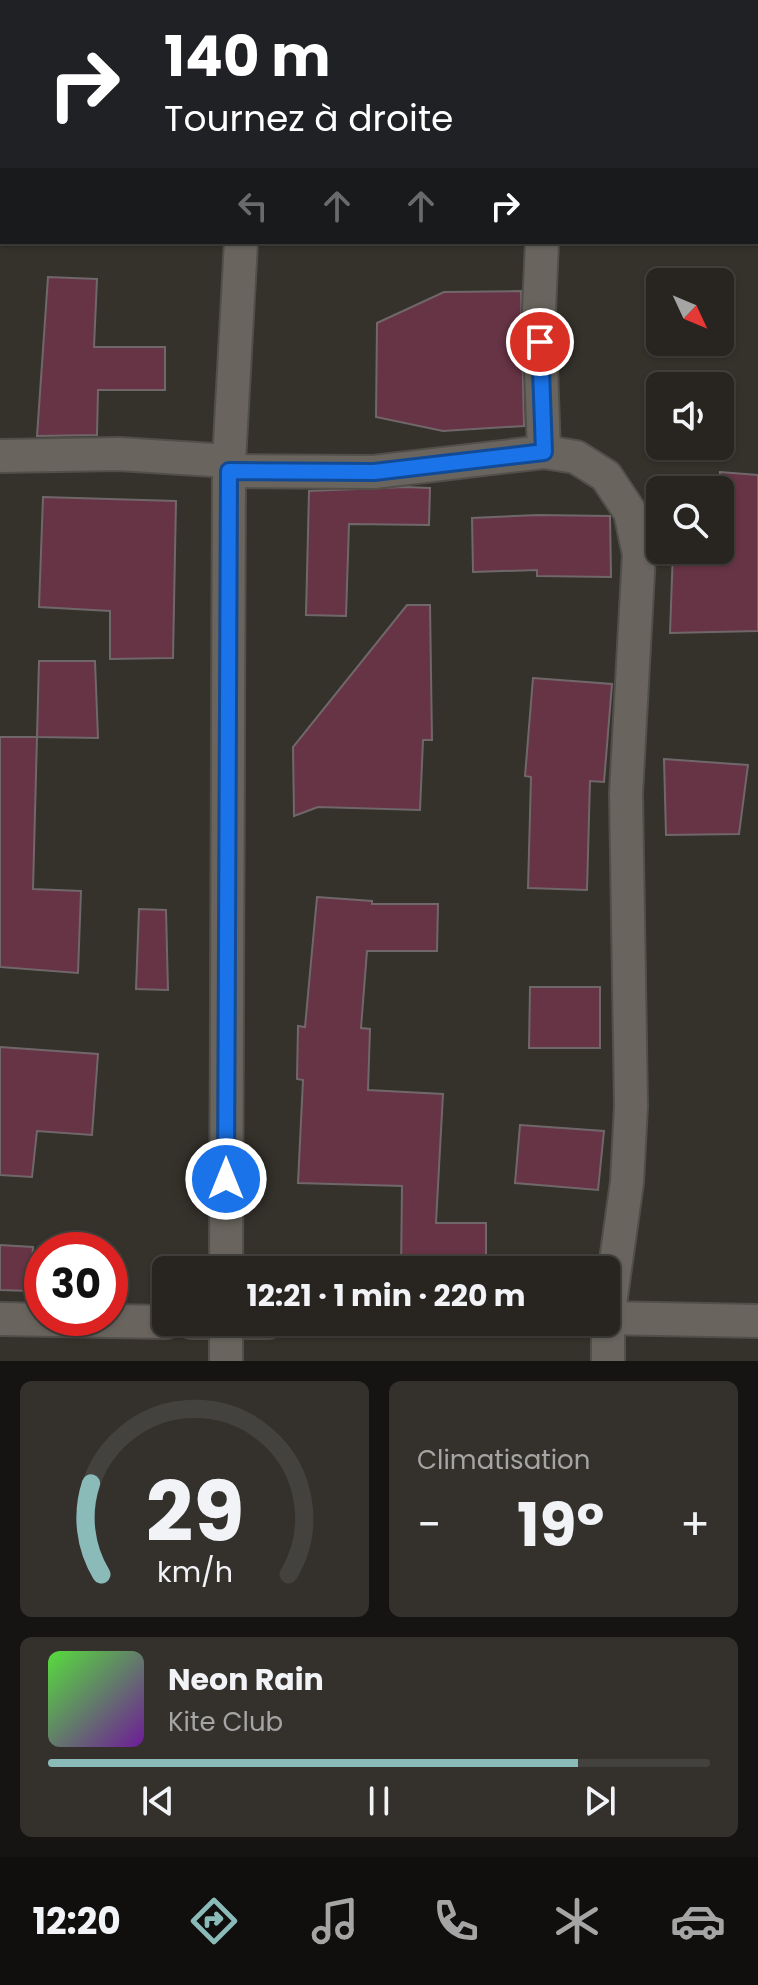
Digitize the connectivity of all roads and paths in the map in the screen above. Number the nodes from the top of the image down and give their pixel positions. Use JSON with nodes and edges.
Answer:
{"nodes":[{"id":1,"x":241,"y":244,"type":"edge"},
{"id":2,"x":542,"y":244,"type":"edge"},
{"id":3,"x":544,"y":452,"type":"junction"},
{"id":4,"x":0,"y":456,"type":"edge"},
{"id":5,"x":229,"y":466,"type":"junction"},
{"id":6,"x":226,"y":1256,"type":"edge"},
{"id":7,"x":616,"y":1256,"type":"edge"},
{"id":8,"x":620,"y":1318,"type":"edge"},
{"id":9,"x":0,"y":1319,"type":"edge"},
{"id":10,"x":758,"y":1321,"type":"edge"},
{"id":11,"x":152,"y":1322,"type":"edge"},
{"id":12,"x":226,"y":1336,"type":"edge"},
{"id":13,"x":607,"y":1336,"type":"edge"},
{"id":14,"x":226,"y":1361,"type":"edge"},
{"id":15,"x":608,"y":1361,"type":"edge"}],
"edges":[{"from":1,"to":5,"type":"street"},
{"from":2,"to":3,"type":"street"},
{"from":3,"to":5,"type":"street"},
{"from":3,"to":7,"type":"street"},
{"from":4,"to":5,"type":"street"},
{"from":5,"to":6,"type":"street"},
{"from":8,"to":10,"type":"street"},
{"from":9,"to":11,"type":"street"},
{"from":12,"to":14,"type":"street"},
{"from":13,"to":15,"type":"street"}]}
